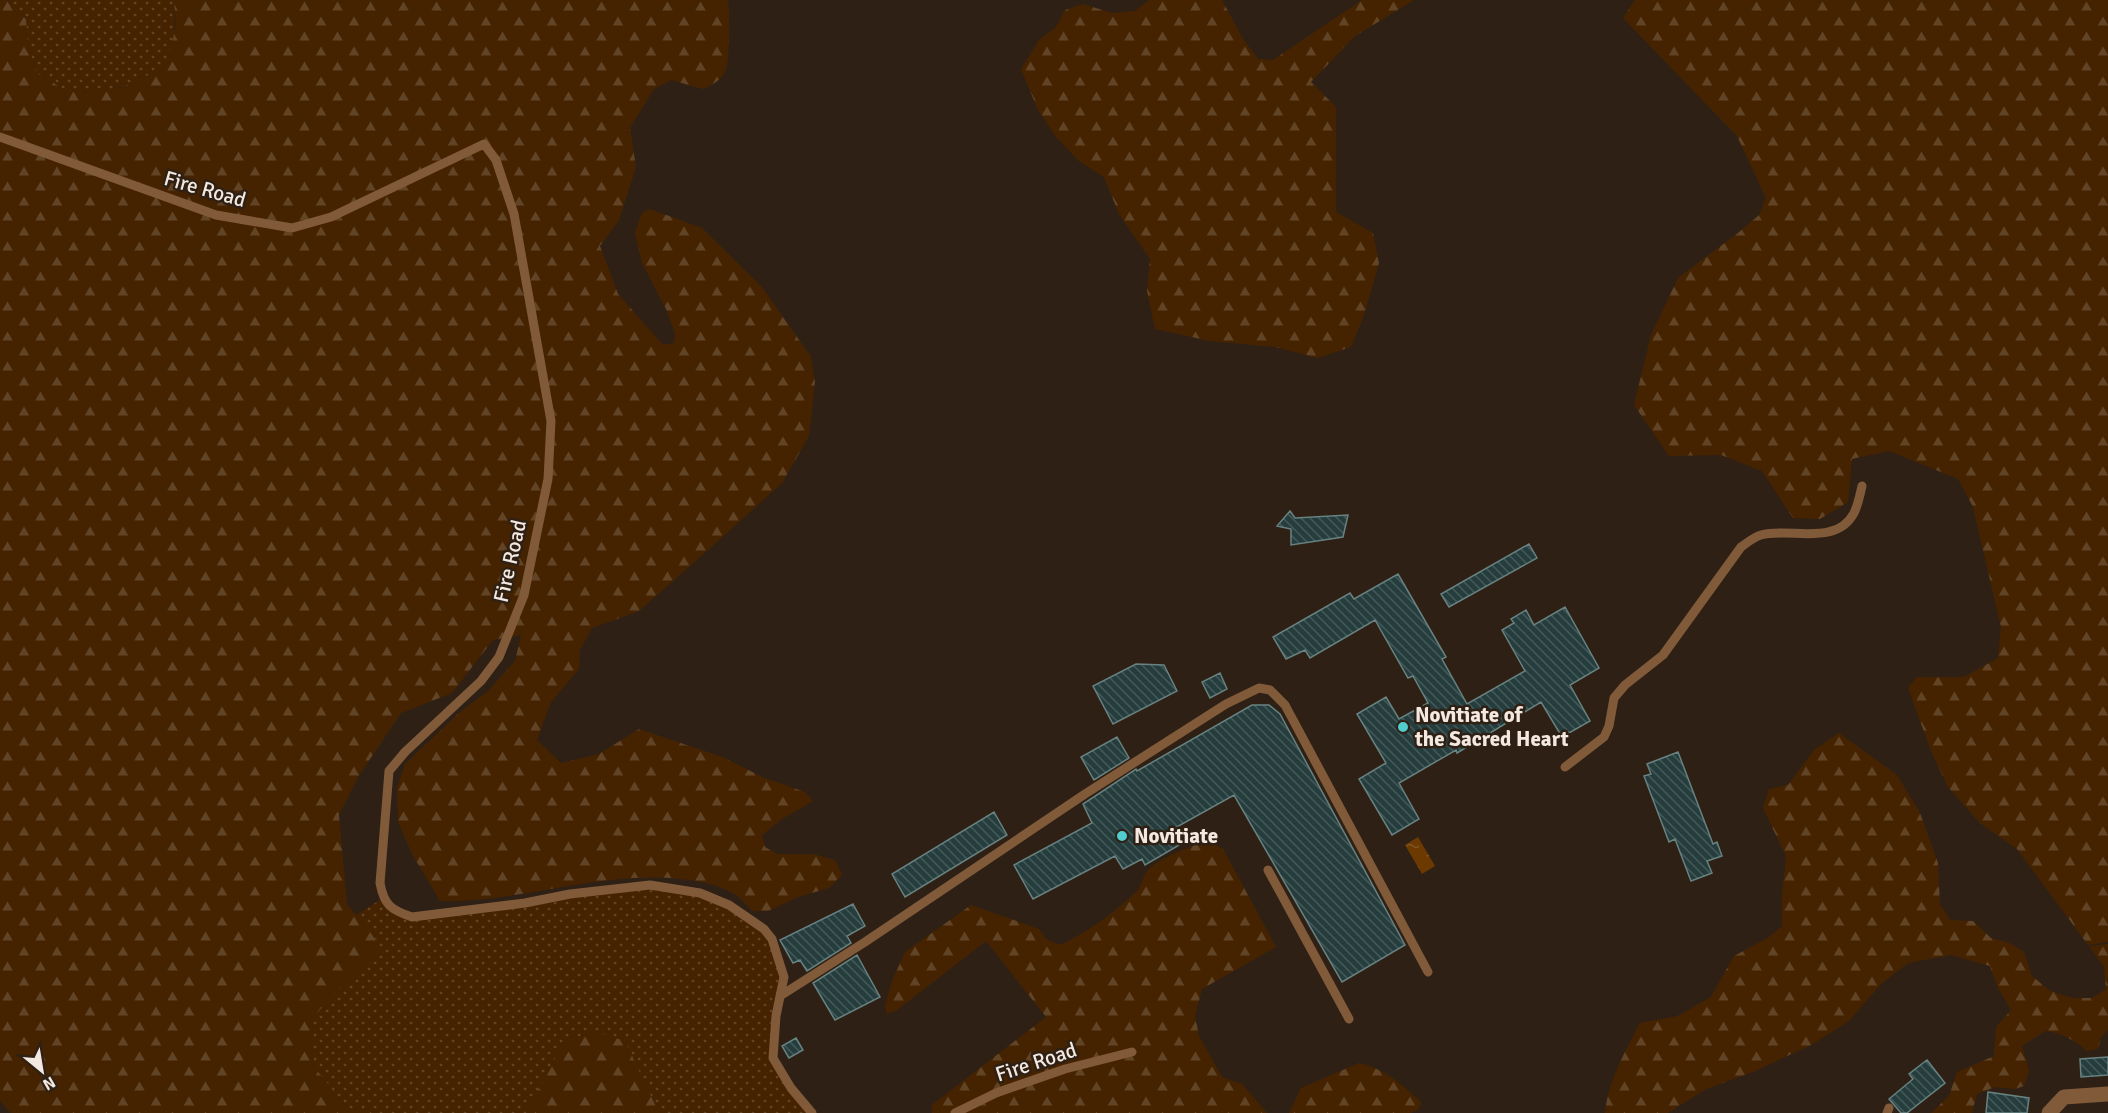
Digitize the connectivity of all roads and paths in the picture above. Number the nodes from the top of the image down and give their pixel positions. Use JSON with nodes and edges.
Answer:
{"nodes":[{"id":1,"x":0,"y":137,"type":"edge"},
{"id":2,"x":1862,"y":486,"type":"dead end"},
{"id":3,"x":1565,"y":768,"type":"dead end"},
{"id":4,"x":1268,"y":870,"type":"dead end"},
{"id":5,"x":1428,"y":972,"type":"dead end"},
{"id":6,"x":780,"y":996,"type":"junction"},
{"id":7,"x":1350,"y":1019,"type":"dead end"},
{"id":8,"x":1132,"y":1053,"type":"dead end"},
{"id":9,"x":2108,"y":1094,"type":"edge"},
{"id":10,"x":812,"y":1113,"type":"edge"},
{"id":11,"x":955,"y":1113,"type":"edge"},
{"id":12,"x":2049,"y":1113,"type":"edge"}],
"edges":[{"from":1,"to":6,"type":"lane","name":"Fire Road"},
{"from":2,"to":3,"type":"lane"},
{"from":4,"to":7,"type":"lane"},
{"from":5,"to":6,"type":"lane"},
{"from":6,"to":10,"type":"lane","name":"Fire Road"},
{"from":8,"to":11,"type":"lane","name":"Fire Road"},
{"from":9,"to":12,"type":"street"}]}
